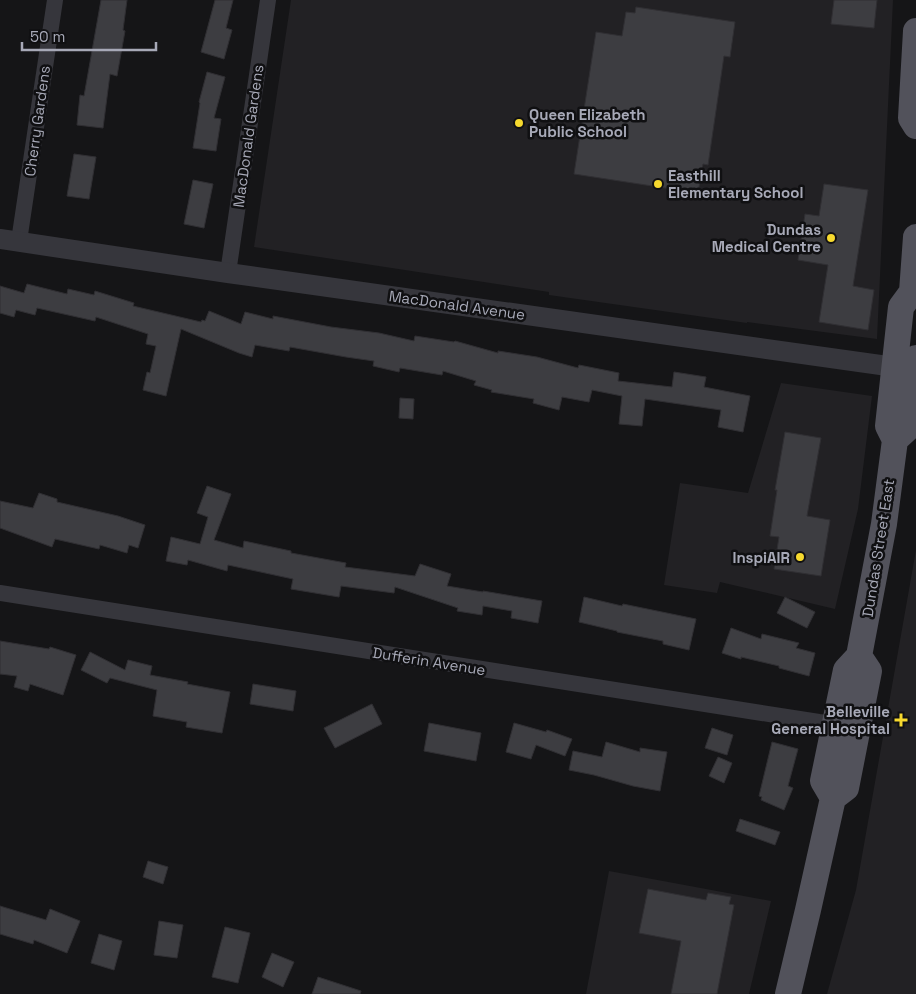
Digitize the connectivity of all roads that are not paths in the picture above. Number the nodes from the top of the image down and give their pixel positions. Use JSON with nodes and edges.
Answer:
{"nodes":[{"id":1,"x":55,"y":0,"type":"edge"},
{"id":2,"x":268,"y":0,"type":"edge"},
{"id":3,"x":916,"y":31,"type":"edge"},
{"id":4,"x":916,"y":126,"type":"edge"},
{"id":5,"x":916,"y":237,"type":"edge"},
{"id":6,"x":9,"y":240,"type":"edge"},
{"id":7,"x":228,"y":273,"type":"junction"},
{"id":8,"x":914,"y":296,"type":"edge"},
{"id":9,"x":908,"y":365,"type":"edge"},
{"id":10,"x":0,"y":593,"type":"edge"},
{"id":11,"x":846,"y":725,"type":"junction"},
{"id":12,"x":788,"y":994,"type":"edge"}],
"edges":[{"from":1,"to":6,"type":"street","name":"Cherry Gardens"},
{"from":2,"to":7,"type":"street","name":"MacDonald Gardens"},
{"from":3,"to":4,"type":"main road"},
{"from":5,"to":8,"type":"main road","name":"Dundas Street East"},
{"from":6,"to":7,"type":"street","name":"MacDonald Avenue"},
{"from":7,"to":9,"type":"street","name":"MacDonald Avenue"},
{"from":8,"to":9,"type":"main road","name":"Dundas Street East"},
{"from":9,"to":11,"type":"main road","name":"Dundas Street East"},
{"from":10,"to":11,"type":"street","name":"Dufferin Avenue"},
{"from":11,"to":12,"type":"main road","name":"Dundas Street East"}]}
